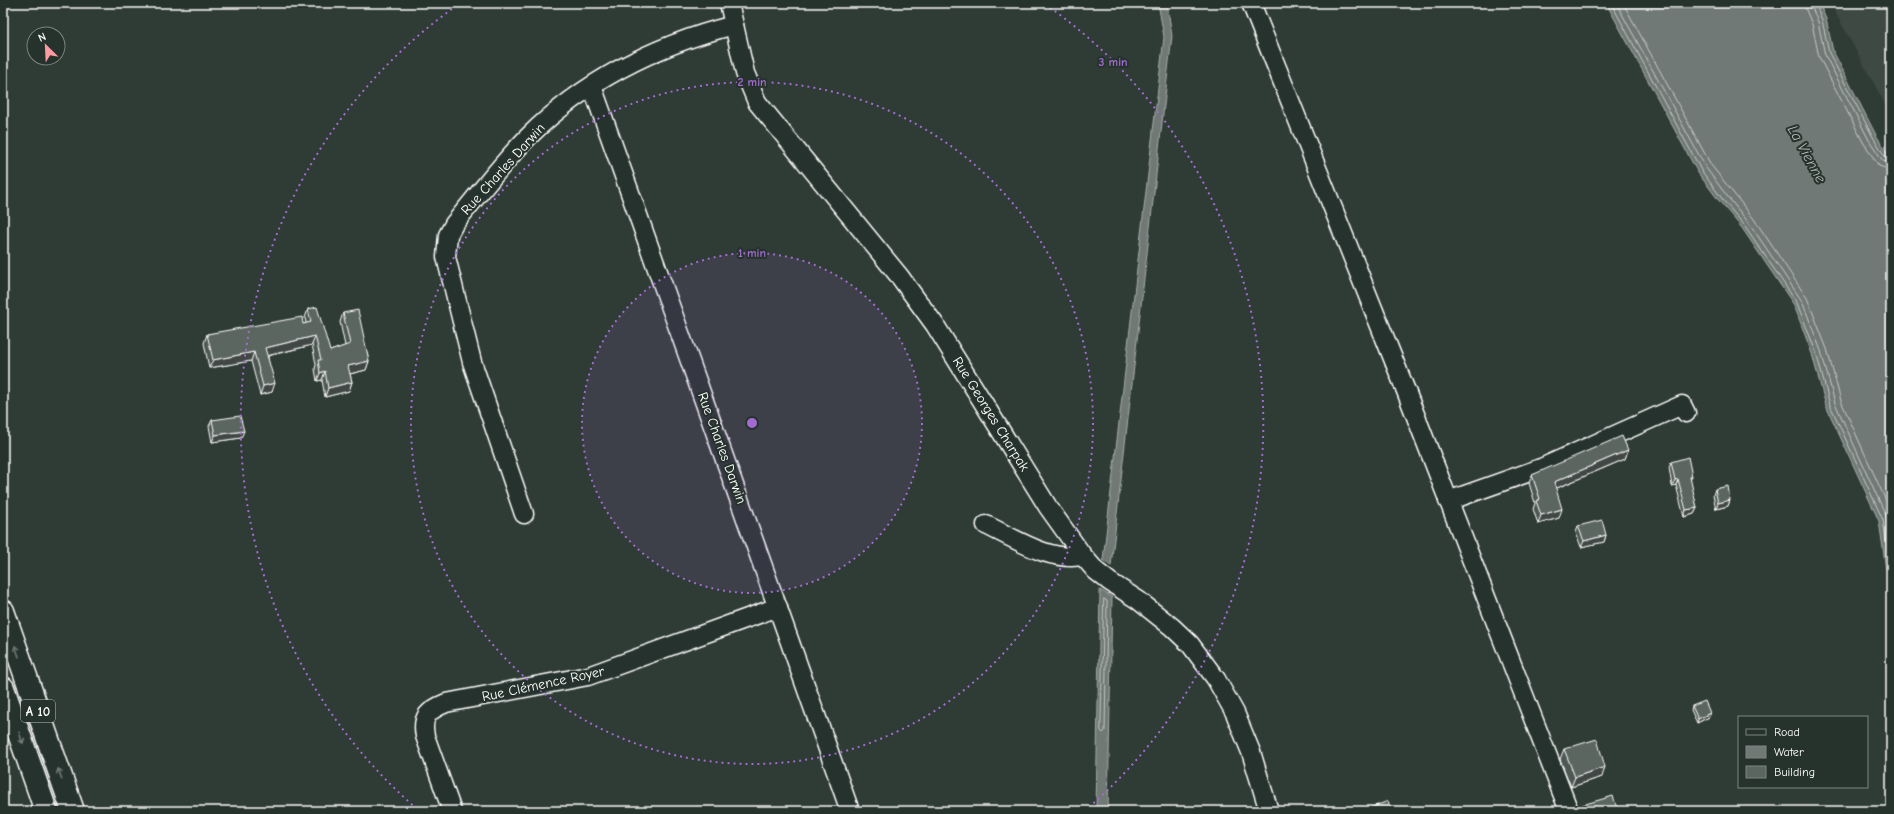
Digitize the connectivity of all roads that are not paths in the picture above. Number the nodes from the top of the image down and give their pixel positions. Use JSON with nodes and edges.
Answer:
{"nodes":[{"id":1,"x":729,"y":3,"type":"edge"},
{"id":2,"x":1251,"y":3,"type":"edge"},
{"id":3,"x":734,"y":25,"type":"junction"},
{"id":4,"x":592,"y":86,"type":"junction"},
{"id":5,"x":1686,"y":413,"type":"dead end"},
{"id":6,"x":1448,"y":501,"type":"junction"},
{"id":7,"x":524,"y":514,"type":"dead end"},
{"id":8,"x":986,"y":525,"type":"dead end"},
{"id":9,"x":1083,"y":556,"type":"junction"},
{"id":10,"x":778,"y":607,"type":"junction"},
{"id":11,"x":3,"y":611,"type":"edge"},
{"id":12,"x":3,"y":688,"type":"edge"},
{"id":13,"x":46,"y":811,"type":"edge"},
{"id":14,"x":73,"y":811,"type":"edge"},
{"id":15,"x":452,"y":811,"type":"edge"},
{"id":16,"x":850,"y":811,"type":"edge"},
{"id":17,"x":1269,"y":811,"type":"edge"},
{"id":18,"x":1569,"y":811,"type":"edge"}],
"edges":[{"from":1,"to":3,"type":"street","name":"Rue Georges Charpak"},
{"from":2,"to":6,"type":"street"},
{"from":3,"to":4,"type":"street","name":"Rue Charles Darwin"},
{"from":3,"to":9,"type":"street","name":"Rue Georges Charpak"},
{"from":4,"to":7,"type":"street","name":"Rue Charles Darwin"},
{"from":4,"to":10,"type":"street","name":"Rue Charles Darwin"},
{"from":5,"to":6,"type":"street"},
{"from":6,"to":18,"type":"street"},
{"from":8,"to":9,"type":"street"},
{"from":9,"to":17,"type":"street","name":"Rue Georges Charpak"},
{"from":10,"to":15,"type":"street","name":"Rue Clémence Royer"},
{"from":10,"to":16,"type":"street","name":"Rue Charles Darwin"},
{"from":14,"to":11,"type":"highway","number":"A 10","one_way":true},
{"from":12,"to":13,"type":"highway","number":"A 10","one_way":true}]}
